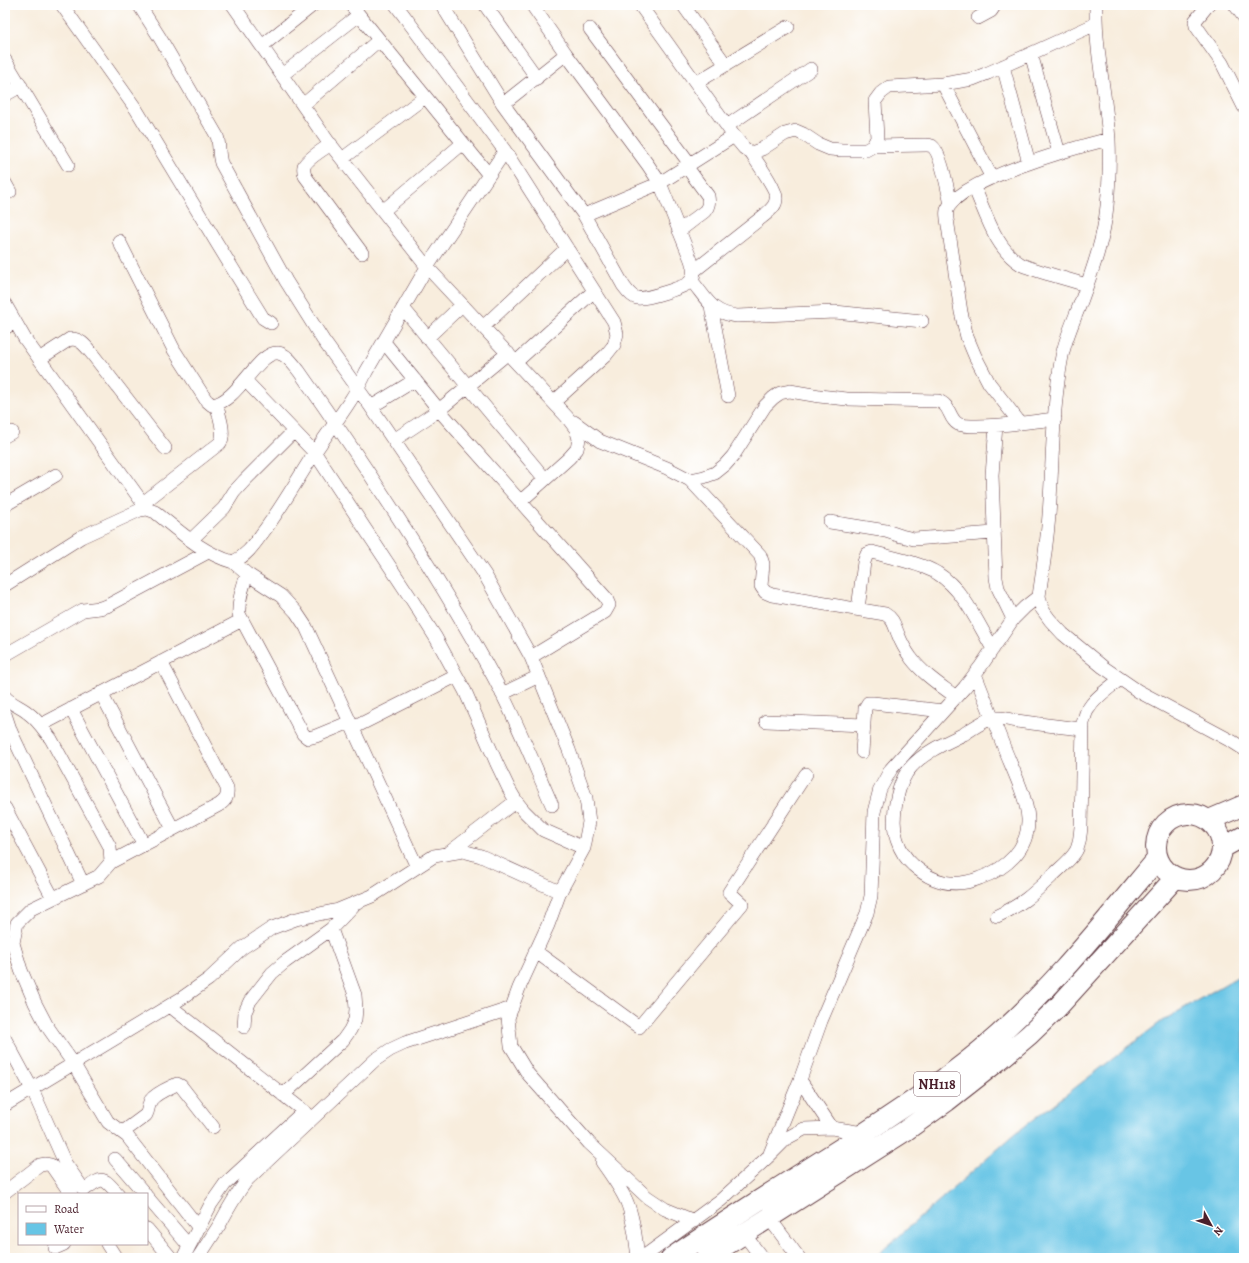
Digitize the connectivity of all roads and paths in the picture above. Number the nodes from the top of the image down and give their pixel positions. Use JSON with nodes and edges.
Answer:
{"nodes":[{"id":1,"x":62,"y":5,"type":"edge"},
{"id":2,"x":139,"y":5,"type":"edge"},
{"id":3,"x":233,"y":5,"type":"edge"},
{"id":4,"x":313,"y":5,"type":"edge"},
{"id":5,"x":396,"y":5,"type":"edge"},
{"id":6,"x":442,"y":5,"type":"edge"},
{"id":7,"x":485,"y":5,"type":"edge"},
{"id":8,"x":532,"y":5,"type":"edge"},
{"id":9,"x":683,"y":5,"type":"edge"},
{"id":10,"x":996,"y":5,"type":"edge"},
{"id":11,"x":1096,"y":5,"type":"edge"},
{"id":12,"x":1208,"y":5,"type":"edge"},
{"id":13,"x":1235,"y":5,"type":"edge"},
{"id":14,"x":645,"y":7,"type":"edge"},
{"id":15,"x":355,"y":10,"type":"edge"},
{"id":16,"x":1244,"y":16,"type":"edge"},
{"id":17,"x":978,"y":18,"type":"dead end"},
{"id":18,"x":1096,"y":24,"type":"junction"},
{"id":19,"x":788,"y":27,"type":"dead end"},
{"id":20,"x":590,"y":29,"type":"dead end"},
{"id":21,"x":379,"y":40,"type":"junction"},
{"id":22,"x":262,"y":46,"type":"junction"},
{"id":23,"x":566,"y":54,"type":"junction"},
{"id":24,"x":1031,"y":54,"type":"junction"},
{"id":25,"x":5,"y":60,"type":"edge"},
{"id":26,"x":726,"y":65,"type":"junction"},
{"id":27,"x":1003,"y":66,"type":"junction"},
{"id":28,"x":811,"y":70,"type":"dead end"},
{"id":29,"x":282,"y":75,"type":"junction"},
{"id":30,"x":537,"y":78,"type":"junction"},
{"id":31,"x":696,"y":83,"type":"junction"},
{"id":32,"x":944,"y":84,"type":"junction"},
{"id":33,"x":21,"y":86,"type":"junction"},
{"id":34,"x":5,"y":95,"type":"edge"},
{"id":35,"x":426,"y":97,"type":"junction"},
{"id":36,"x":503,"y":104,"type":"junction"},
{"id":37,"x":303,"y":105,"type":"junction"},
{"id":38,"x":1244,"y":107,"type":"edge"},
{"id":39,"x":731,"y":131,"type":"junction"},
{"id":40,"x":1109,"y":139,"type":"junction"},
{"id":41,"x":331,"y":144,"type":"junction"},
{"id":42,"x":462,"y":144,"type":"junction"},
{"id":43,"x":873,"y":146,"type":"junction"},
{"id":44,"x":505,"y":151,"type":"junction"},
{"id":45,"x":752,"y":153,"type":"junction"},
{"id":46,"x":1060,"y":153,"type":"junction"},
{"id":47,"x":342,"y":159,"type":"junction"},
{"id":48,"x":1029,"y":163,"type":"junction"},
{"id":49,"x":68,"y":165,"type":"dead end"},
{"id":50,"x":688,"y":165,"type":"junction"},
{"id":51,"x":489,"y":175,"type":"junction"},
{"id":52,"x":992,"y":178,"type":"junction"},
{"id":53,"x":660,"y":183,"type":"junction"},
{"id":54,"x":974,"y":187,"type":"junction"},
{"id":55,"x":951,"y":204,"type":"junction"},
{"id":56,"x":383,"y":211,"type":"junction"},
{"id":57,"x":584,"y":215,"type":"junction"},
{"id":58,"x":679,"y":230,"type":"junction"},
{"id":59,"x":119,"y":241,"type":"dead end"},
{"id":60,"x":567,"y":248,"type":"junction"},
{"id":61,"x":362,"y":252,"type":"dead end"},
{"id":62,"x":427,"y":267,"type":"junction"},
{"id":63,"x":693,"y":276,"type":"junction"},
{"id":64,"x":1086,"y":285,"type":"junction"},
{"id":65,"x":594,"y":291,"type":"junction"},
{"id":66,"x":5,"y":304,"type":"edge"},
{"id":67,"x":462,"y":305,"type":"junction"},
{"id":68,"x":711,"y":306,"type":"junction"},
{"id":69,"x":403,"y":308,"type":"junction"},
{"id":70,"x":922,"y":321,"type":"dead end"},
{"id":71,"x":271,"y":323,"type":"dead end"},
{"id":72,"x":10,"y":325,"type":"edge"},
{"id":73,"x":483,"y":326,"type":"junction"},
{"id":74,"x":427,"y":338,"type":"junction"},
{"id":75,"x":384,"y":342,"type":"junction"},
{"id":76,"x":512,"y":358,"type":"junction"},
{"id":77,"x":40,"y":359,"type":"junction"},
{"id":78,"x":245,"y":380,"type":"junction"},
{"id":79,"x":415,"y":380,"type":"junction"},
{"id":80,"x":468,"y":386,"type":"junction"},
{"id":81,"x":358,"y":388,"type":"junction"},
{"id":82,"x":728,"y":396,"type":"dead end"},
{"id":83,"x":554,"y":402,"type":"junction"},
{"id":84,"x":216,"y":404,"type":"junction"},
{"id":85,"x":371,"y":407,"type":"junction"},
{"id":86,"x":439,"y":410,"type":"junction"},
{"id":87,"x":567,"y":417,"type":"junction"},
{"id":88,"x":1055,"y":419,"type":"junction"},
{"id":89,"x":335,"y":422,"type":"junction"},
{"id":90,"x":1020,"y":423,"type":"junction"},
{"id":91,"x":996,"y":426,"type":"junction"},
{"id":92,"x":294,"y":431,"type":"junction"},
{"id":93,"x":394,"y":440,"type":"junction"},
{"id":94,"x":165,"y":448,"type":"dead end"},
{"id":95,"x":314,"y":453,"type":"junction"},
{"id":96,"x":56,"y":475,"type":"dead end"},
{"id":97,"x":545,"y":479,"type":"junction"},
{"id":98,"x":690,"y":480,"type":"junction"},
{"id":99,"x":520,"y":502,"type":"junction"},
{"id":100,"x":5,"y":505,"type":"edge"},
{"id":101,"x":145,"y":506,"type":"junction"},
{"id":102,"x":830,"y":522,"type":"dead end"},
{"id":103,"x":994,"y":533,"type":"junction"},
{"id":104,"x":190,"y":540,"type":"junction"},
{"id":105,"x":208,"y":552,"type":"junction"},
{"id":106,"x":233,"y":562,"type":"junction"},
{"id":107,"x":247,"y":574,"type":"junction"},
{"id":108,"x":5,"y":585,"type":"edge"},
{"id":109,"x":1039,"y":596,"type":"junction"},
{"id":110,"x":858,"y":609,"type":"junction"},
{"id":111,"x":1013,"y":619,"type":"junction"},
{"id":112,"x":242,"y":620,"type":"junction"},
{"id":113,"x":993,"y":649,"type":"junction"},
{"id":114,"x":5,"y":655,"type":"edge"},
{"id":115,"x":531,"y":656,"type":"junction"},
{"id":116,"x":161,"y":662,"type":"junction"},
{"id":117,"x":975,"y":674,"type":"junction"},
{"id":118,"x":456,"y":676,"type":"junction"},
{"id":119,"x":539,"y":676,"type":"junction"},
{"id":120,"x":1120,"y":679,"type":"junction"},
{"id":121,"x":101,"y":693,"type":"junction"},
{"id":122,"x":502,"y":694,"type":"junction"},
{"id":123,"x":5,"y":697,"type":"edge"},
{"id":124,"x":956,"y":697,"type":"junction"},
{"id":125,"x":71,"y":709,"type":"junction"},
{"id":126,"x":943,"y":711,"type":"junction"},
{"id":127,"x":5,"y":714,"type":"edge"},
{"id":128,"x":993,"y":718,"type":"junction"},
{"id":129,"x":766,"y":721,"type":"dead end"},
{"id":130,"x":41,"y":725,"type":"junction"},
{"id":131,"x":352,"y":725,"type":"junction"},
{"id":132,"x":864,"y":725,"type":"junction"},
{"id":133,"x":1083,"y":729,"type":"junction"},
{"id":134,"x":1244,"y":749,"type":"edge"},
{"id":135,"x":862,"y":752,"type":"dead end"},
{"id":136,"x":806,"y":774,"type":"dead end"},
{"id":137,"x":516,"y":801,"type":"junction"},
{"id":138,"x":552,"y":805,"type":"dead end"},
{"id":139,"x":1244,"y":805,"type":"edge"},
{"id":140,"x":5,"y":808,"type":"edge"},
{"id":141,"x":1209,"y":820,"type":"junction"},
{"id":142,"x":173,"y":829,"type":"junction"},
{"id":143,"x":1244,"y":836,"type":"edge"},
{"id":144,"x":144,"y":845,"type":"junction"},
{"id":145,"x":584,"y":848,"type":"junction"},
{"id":146,"x":1222,"y":848,"type":"junction"},
{"id":147,"x":448,"y":854,"type":"junction"},
{"id":148,"x":1158,"y":858,"type":"junction"},
{"id":149,"x":111,"y":862,"type":"junction"},
{"id":150,"x":417,"y":867,"type":"junction"},
{"id":151,"x":1176,"y":877,"type":"junction"},
{"id":152,"x":83,"y":884,"type":"junction"},
{"id":153,"x":560,"y":892,"type":"junction"},
{"id":154,"x":53,"y":898,"type":"junction"},
{"id":155,"x":356,"y":903,"type":"junction"},
{"id":156,"x":997,"y":916,"type":"dead end"},
{"id":157,"x":331,"y":929,"type":"junction"},
{"id":158,"x":535,"y":951,"type":"junction"},
{"id":159,"x":170,"y":1006,"type":"junction"},
{"id":160,"x":512,"y":1008,"type":"junction"},
{"id":161,"x":244,"y":1027,"type":"dead end"},
{"id":162,"x":5,"y":1039,"type":"edge"},
{"id":163,"x":74,"y":1063,"type":"junction"},
{"id":164,"x":800,"y":1080,"type":"junction"},
{"id":165,"x":32,"y":1089,"type":"junction"},
{"id":166,"x":283,"y":1095,"type":"junction"},
{"id":167,"x":5,"y":1105,"type":"edge"},
{"id":168,"x":309,"y":1115,"type":"junction"},
{"id":169,"x":213,"y":1127,"type":"dead end"},
{"id":170,"x":832,"y":1128,"type":"junction"},
{"id":171,"x":123,"y":1132,"type":"junction"},
{"id":172,"x":864,"y":1133,"type":"junction"},
{"id":173,"x":589,"y":1143,"type":"junction"},
{"id":174,"x":769,"y":1156,"type":"junction"},
{"id":175,"x":115,"y":1159,"type":"dead end"},
{"id":176,"x":6,"y":1189,"type":"edge"},
{"id":177,"x":80,"y":1192,"type":"edge"},
{"id":178,"x":70,"y":1193,"type":"edge"},
{"id":179,"x":117,"y":1193,"type":"edge"},
{"id":180,"x":144,"y":1193,"type":"edge"},
{"id":181,"x":148,"y":1198,"type":"edge"},
{"id":182,"x":768,"y":1218,"type":"junction"},
{"id":183,"x":694,"y":1221,"type":"junction"},
{"id":184,"x":199,"y":1228,"type":"junction"},
{"id":185,"x":148,"y":1230,"type":"edge"},
{"id":186,"x":744,"y":1234,"type":"junction"},
{"id":187,"x":108,"y":1245,"type":"edge"},
{"id":188,"x":186,"y":1252,"type":"edge"},
{"id":189,"x":795,"y":1253,"type":"edge"},
{"id":190,"x":116,"y":1258,"type":"edge"},
{"id":191,"x":171,"y":1258,"type":"edge"},
{"id":192,"x":198,"y":1258,"type":"edge"},
{"id":193,"x":638,"y":1258,"type":"edge"},
{"id":194,"x":642,"y":1258,"type":"edge"},
{"id":195,"x":671,"y":1258,"type":"edge"},
{"id":196,"x":706,"y":1258,"type":"edge"},
{"id":197,"x":762,"y":1258,"type":"edge"}],
"edges":[{"from":1,"to":71,"type":"street"},
{"from":2,"to":81,"type":"street"},
{"from":3,"to":22,"type":"street"},
{"from":4,"to":22,"type":"street"},
{"from":5,"to":44,"type":"street"},
{"from":6,"to":36,"type":"street"},
{"from":7,"to":30,"type":"street"},
{"from":8,"to":23,"type":"street"},
{"from":9,"to":26,"type":"street"},
{"from":10,"to":17,"type":"street"},
{"from":11,"to":18,"type":"street"},
{"from":12,"to":38,"type":"street"},
{"from":13,"to":16,"type":"street"},
{"from":14,"to":31,"type":"street"},
{"from":15,"to":21,"type":"street"},
{"from":15,"to":29,"type":"street"},
{"from":18,"to":24,"type":"street"},
{"from":18,"to":40,"type":"street"},
{"from":19,"to":26,"type":"street"},
{"from":20,"to":50,"type":"street"},
{"from":21,"to":35,"type":"street"},
{"from":21,"to":37,"type":"street"},
{"from":22,"to":29,"type":"street"},
{"from":23,"to":30,"type":"street"},
{"from":23,"to":53,"type":"street"},
{"from":24,"to":27,"type":"street"},
{"from":24,"to":46,"type":"street"},
{"from":25,"to":33,"type":"street"},
{"from":26,"to":31,"type":"street"},
{"from":27,"to":32,"type":"street"},
{"from":27,"to":48,"type":"street"},
{"from":28,"to":39,"type":"street"},
{"from":29,"to":37,"type":"street"},
{"from":30,"to":36,"type":"street"},
{"from":31,"to":39,"type":"street"},
{"from":32,"to":43,"type":"street"},
{"from":32,"to":52,"type":"street"},
{"from":33,"to":34,"type":"street"},
{"from":33,"to":49,"type":"street"},
{"from":35,"to":42,"type":"street"},
{"from":35,"to":47,"type":"street"},
{"from":36,"to":57,"type":"street"},
{"from":37,"to":41,"type":"street"},
{"from":39,"to":45,"type":"street"},
{"from":39,"to":50,"type":"street"},
{"from":40,"to":46,"type":"street"},
{"from":40,"to":64,"type":"street"},
{"from":41,"to":47,"type":"street"},
{"from":41,"to":61,"type":"street"},
{"from":42,"to":51,"type":"street"},
{"from":42,"to":56,"type":"street"},
{"from":43,"to":45,"type":"street"},
{"from":43,"to":55,"type":"street"},
{"from":44,"to":51,"type":"street"},
{"from":44,"to":60,"type":"street"},
{"from":45,"to":63,"type":"street"},
{"from":46,"to":48,"type":"street"},
{"from":47,"to":56,"type":"street"},
{"from":48,"to":52,"type":"street"},
{"from":50,"to":53,"type":"street"},
{"from":50,"to":58,"type":"street"},
{"from":51,"to":62,"type":"street"},
{"from":52,"to":54,"type":"street"},
{"from":53,"to":57,"type":"street"},
{"from":53,"to":58,"type":"street"},
{"from":54,"to":55,"type":"street"},
{"from":54,"to":64,"type":"street"},
{"from":55,"to":90,"type":"street"},
{"from":56,"to":62,"type":"street"},
{"from":57,"to":63,"type":"street"},
{"from":58,"to":63,"type":"street"},
{"from":59,"to":84,"type":"street"},
{"from":60,"to":65,"type":"street"},
{"from":60,"to":73,"type":"street"},
{"from":62,"to":67,"type":"street"},
{"from":62,"to":69,"type":"street"},
{"from":63,"to":68,"type":"street"},
{"from":64,"to":88,"type":"street"},
{"from":65,"to":76,"type":"street"},
{"from":65,"to":83,"type":"street"},
{"from":66,"to":72,"type":"street"},
{"from":67,"to":73,"type":"street"},
{"from":67,"to":74,"type":"street"},
{"from":68,"to":70,"type":"street"},
{"from":68,"to":82,"type":"street"},
{"from":69,"to":74,"type":"street"},
{"from":69,"to":75,"type":"street"},
{"from":72,"to":77,"type":"street"},
{"from":73,"to":76,"type":"street"},
{"from":74,"to":80,"type":"street"},
{"from":75,"to":79,"type":"street"},
{"from":75,"to":81,"type":"street"},
{"from":76,"to":80,"type":"street"},
{"from":76,"to":83,"type":"street"},
{"from":77,"to":94,"type":"street"},
{"from":77,"to":101,"type":"street"},
{"from":78,"to":84,"type":"street"},
{"from":78,"to":89,"type":"street"},
{"from":78,"to":92,"type":"street"},
{"from":79,"to":85,"type":"street"},
{"from":79,"to":86,"type":"street"},
{"from":80,"to":86,"type":"street"},
{"from":80,"to":97,"type":"street"},
{"from":81,"to":85,"type":"street"},
{"from":81,"to":89,"type":"street"},
{"from":83,"to":87,"type":"street"},
{"from":84,"to":101,"type":"street"},
{"from":85,"to":93,"type":"street"},
{"from":86,"to":93,"type":"street"},
{"from":86,"to":99,"type":"street"},
{"from":87,"to":97,"type":"street"},
{"from":87,"to":98,"type":"street"},
{"from":88,"to":90,"type":"street"},
{"from":88,"to":109,"type":"street"},
{"from":89,"to":95,"type":"street"},
{"from":89,"to":122,"type":"street"},
{"from":90,"to":91,"type":"street"},
{"from":91,"to":98,"type":"street"},
{"from":91,"to":103,"type":"street"},
{"from":92,"to":95,"type":"street"},
{"from":92,"to":104,"type":"street"},
{"from":93,"to":115,"type":"street"},
{"from":95,"to":106,"type":"street"},
{"from":95,"to":118,"type":"street"},
{"from":96,"to":100,"type":"street"},
{"from":97,"to":99,"type":"street"},
{"from":98,"to":110,"type":"street"},
{"from":99,"to":115,"type":"street"},
{"from":101,"to":104,"type":"street"},
{"from":101,"to":108,"type":"street"},
{"from":102,"to":103,"type":"street"},
{"from":103,"to":111,"type":"street"},
{"from":104,"to":105,"type":"street"},
{"from":105,"to":106,"type":"street"},
{"from":105,"to":114,"type":"street"},
{"from":106,"to":107,"type":"street"},
{"from":107,"to":112,"type":"street"},
{"from":107,"to":131,"type":"street"},
{"from":109,"to":111,"type":"street"},
{"from":109,"to":120,"type":"street"},
{"from":110,"to":113,"type":"street"},
{"from":110,"to":124,"type":"street"},
{"from":111,"to":113,"type":"street"},
{"from":112,"to":116,"type":"street"},
{"from":112,"to":131,"type":"street"},
{"from":113,"to":117,"type":"street"},
{"from":115,"to":119,"type":"street"},
{"from":116,"to":121,"type":"street"},
{"from":116,"to":142,"type":"street"},
{"from":117,"to":124,"type":"street"},
{"from":117,"to":128,"type":"street"},
{"from":118,"to":131,"type":"street"},
{"from":118,"to":137,"type":"street"},
{"from":119,"to":122,"type":"street"},
{"from":119,"to":145,"type":"street"},
{"from":120,"to":133,"type":"street"},
{"from":120,"to":134,"type":"street"},
{"from":121,"to":125,"type":"street"},
{"from":121,"to":142,"type":"street"},
{"from":122,"to":138,"type":"street"},
{"from":123,"to":130,"type":"street"},
{"from":124,"to":126,"type":"street"},
{"from":125,"to":130,"type":"street"},
{"from":125,"to":144,"type":"street"},
{"from":126,"to":132,"type":"street"},
{"from":126,"to":164,"type":"street"},
{"from":127,"to":152,"type":"street"},
{"from":128,"to":128,"type":"street"},
{"from":128,"to":133,"type":"street"},
{"from":129,"to":132,"type":"street"},
{"from":130,"to":149,"type":"street"},
{"from":131,"to":150,"type":"street"},
{"from":132,"to":135,"type":"street"},
{"from":133,"to":156,"type":"street"},
{"from":136,"to":158,"type":"street"},
{"from":137,"to":145,"type":"street"},
{"from":137,"to":147,"type":"street"},
{"from":139,"to":141,"type":"highway"},
{"from":140,"to":154,"type":"street"},
{"from":141,"to":146,"type":"highway"},
{"from":141,"to":148,"type":"highway"},
{"from":142,"to":144,"type":"street"},
{"from":143,"to":146,"type":"highway"},
{"from":144,"to":149,"type":"street"},
{"from":145,"to":153,"type":"street"},
{"from":146,"to":151,"type":"highway"},
{"from":147,"to":150,"type":"street"},
{"from":147,"to":153,"type":"street"},
{"from":148,"to":151,"type":"highway"},
{"from":148,"to":172,"type":"highway","number":"NH118"},
{"from":149,"to":152,"type":"street"},
{"from":150,"to":155,"type":"street"},
{"from":151,"to":182,"type":"highway","number":"NH118"},
{"from":152,"to":154,"type":"street"},
{"from":153,"to":158,"type":"street"},
{"from":154,"to":163,"type":"street"},
{"from":155,"to":157,"type":"street"},
{"from":155,"to":159,"type":"street"},
{"from":157,"to":161,"type":"street"},
{"from":157,"to":166,"type":"street"},
{"from":158,"to":160,"type":"street"},
{"from":159,"to":163,"type":"street"},
{"from":159,"to":166,"type":"street"},
{"from":160,"to":168,"type":"street"},
{"from":160,"to":173,"type":"street"},
{"from":162,"to":165,"type":"street"},
{"from":163,"to":165,"type":"street"},
{"from":163,"to":171,"type":"street"},
{"from":164,"to":170,"type":"street"},
{"from":164,"to":174,"type":"street"},
{"from":165,"to":167,"type":"street"},
{"from":165,"to":177,"type":"street"},
{"from":166,"to":168,"type":"street"},
{"from":168,"to":184,"type":"street"},
{"from":168,"to":192,"type":"street"},
{"from":169,"to":171,"type":"street"},
{"from":170,"to":172,"type":"street"},
{"from":170,"to":174,"type":"street"},
{"from":171,"to":184,"type":"street"},
{"from":172,"to":195,"type":"highway","number":"NH118"},
{"from":173,"to":183,"type":"street"},
{"from":173,"to":193,"type":"street"},
{"from":174,"to":183,"type":"street"},
{"from":175,"to":180,"type":"street"},
{"from":176,"to":178,"type":"street"},
{"from":177,"to":179,"type":"street"},
{"from":181,"to":188,"type":"street"},
{"from":182,"to":186,"type":"highway","number":"NH118"},
{"from":182,"to":189,"type":"street"},
{"from":183,"to":194,"type":"street"},
{"from":184,"to":188,"type":"street"},
{"from":185,"to":191,"type":"street"},
{"from":186,"to":196,"type":"highway","number":"NH118"},
{"from":186,"to":197,"type":"street"},
{"from":187,"to":190,"type":"street"}]}
